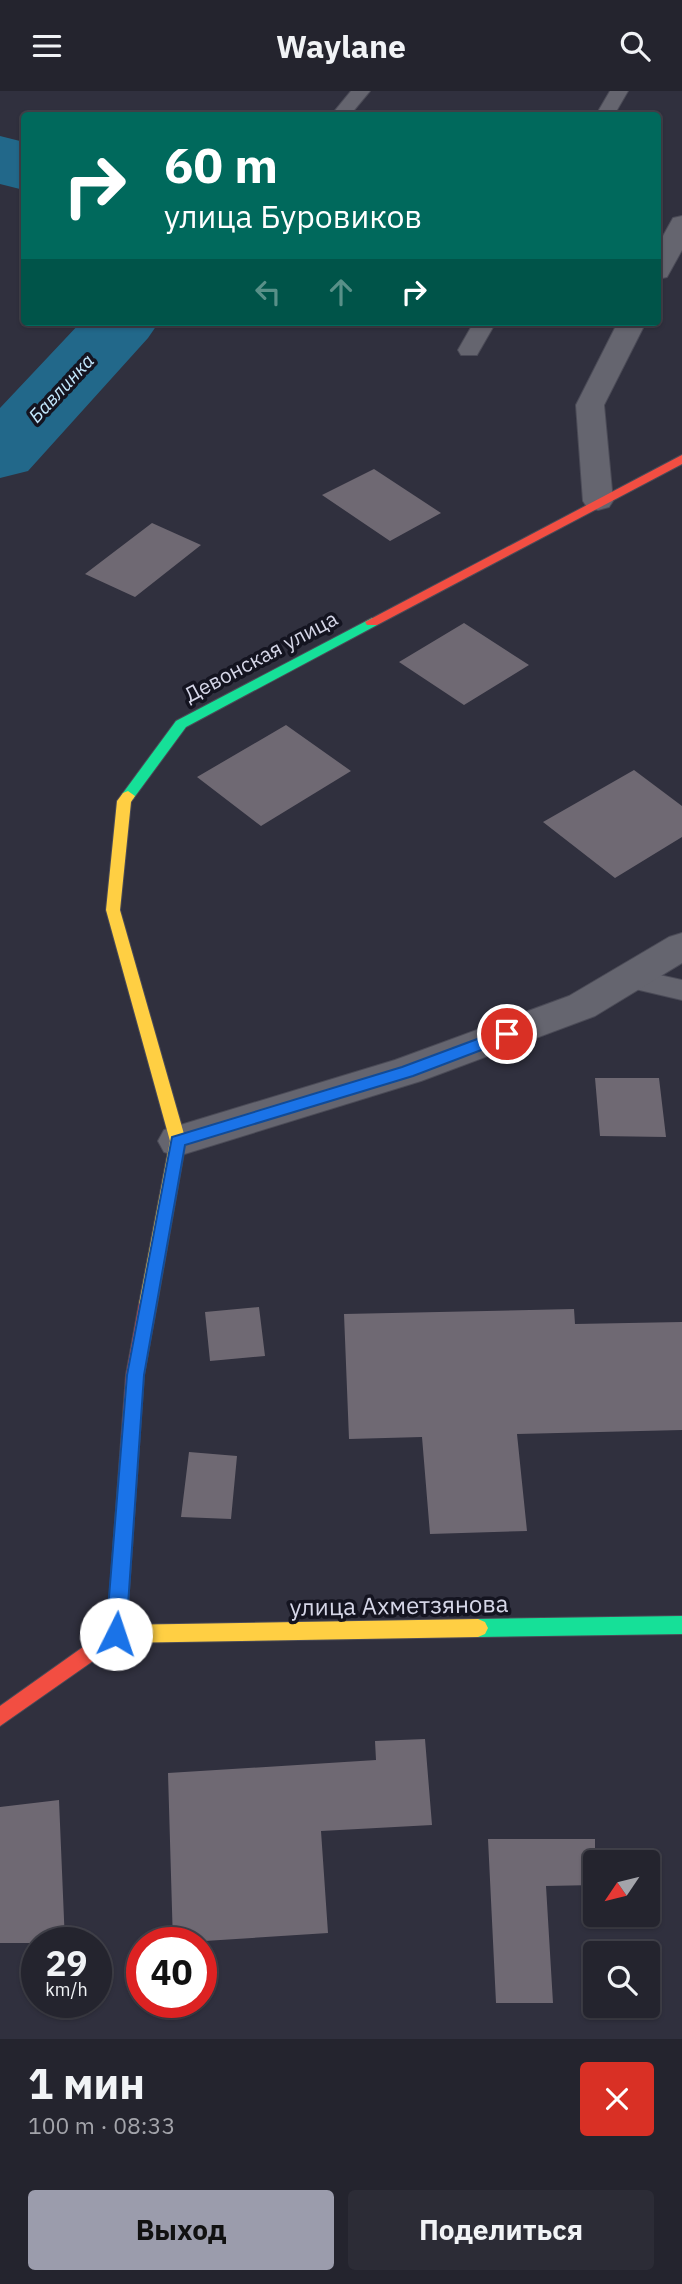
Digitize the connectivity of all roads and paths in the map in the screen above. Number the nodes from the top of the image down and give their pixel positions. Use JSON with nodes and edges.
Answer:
{"nodes":[{"id":1,"x":361,"y":91,"type":"edge"},
{"id":2,"x":619,"y":91,"type":"edge"},
{"id":3,"x":343,"y":112,"type":"edge"},
{"id":4,"x":607,"y":112,"type":"edge"},
{"id":5,"x":682,"y":225,"type":"edge"},
{"id":6,"x":661,"y":265,"type":"edge"},
{"id":7,"x":483,"y":326,"type":"edge"},
{"id":8,"x":630,"y":326,"type":"edge"},
{"id":9,"x":468,"y":350,"type":"dead end"},
{"id":10,"x":682,"y":459,"type":"edge"},
{"id":11,"x":598,"y":501,"type":"junction"},
{"id":12,"x":682,"y":946,"type":"edge"},
{"id":13,"x":628,"y":978,"type":"junction"},
{"id":14,"x":682,"y":990,"type":"edge"},
{"id":15,"x":178,"y":1141,"type":"junction"},
{"id":16,"x":682,"y":1625,"type":"edge"},
{"id":17,"x":116,"y":1634,"type":"junction"},
{"id":18,"x":0,"y":1717,"type":"edge"}],
"edges":[{"from":1,"to":3,"type":"lane"},
{"from":2,"to":4,"type":"lane"},
{"from":5,"to":6,"type":"street"},
{"from":7,"to":9,"type":"lane"},
{"from":8,"to":11,"type":"street"},
{"from":10,"to":11,"type":"street","name":"Девонская улица"},
{"from":11,"to":15,"type":"street","name":"Девонская улица"},
{"from":12,"to":13,"type":"street"},
{"from":13,"to":14,"type":"lane"},
{"from":13,"to":15,"type":"street"},
{"from":15,"to":17,"type":"street"},
{"from":16,"to":17,"type":"street","name":"улица Ахметзянова"},
{"from":17,"to":18,"type":"street"}]}
